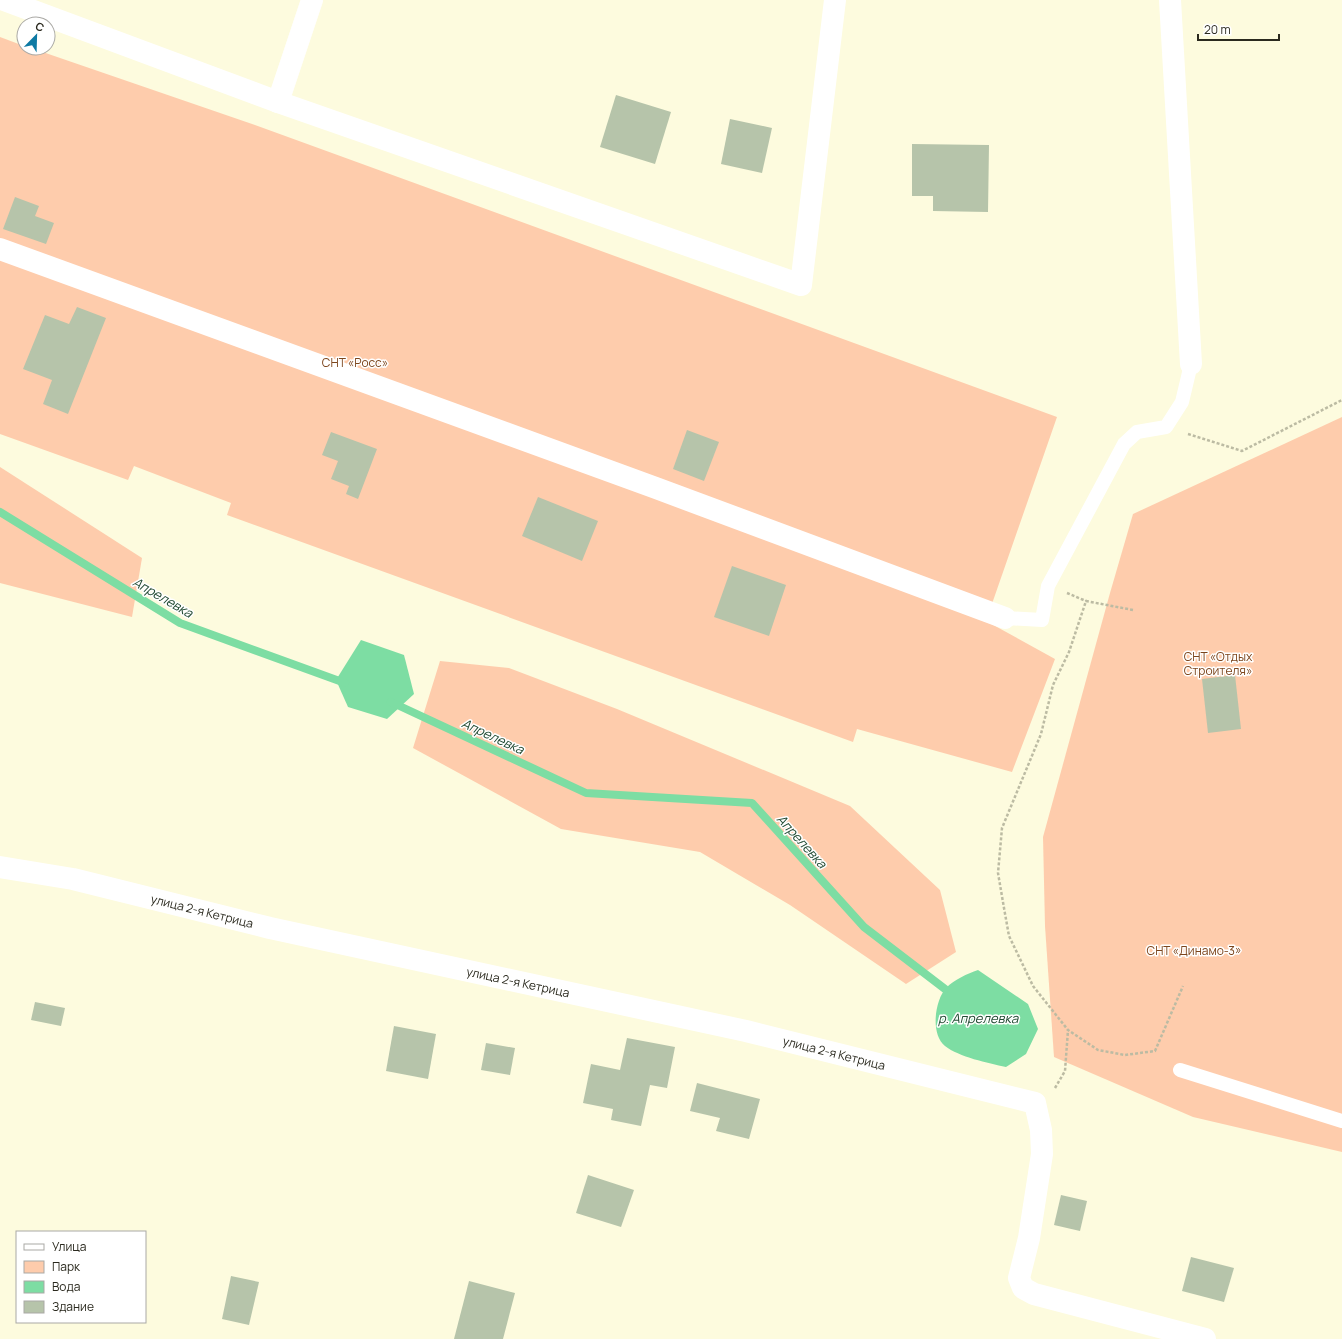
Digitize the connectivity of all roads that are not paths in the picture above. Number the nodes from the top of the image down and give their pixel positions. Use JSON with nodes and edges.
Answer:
{"nodes":[{"id":1,"x":4,"y":0,"type":"edge"},
{"id":2,"x":312,"y":0,"type":"edge"},
{"id":3,"x":835,"y":0,"type":"edge"},
{"id":4,"x":1170,"y":0,"type":"edge"},
{"id":5,"x":278,"y":102,"type":"junction"},
{"id":6,"x":0,"y":248,"type":"edge"},
{"id":7,"x":1191,"y":364,"type":"joint"},
{"id":8,"x":1005,"y":618,"type":"joint"},
{"id":9,"x":0,"y":866,"type":"edge"},
{"id":10,"x":1180,"y":1070,"type":"dead end"},
{"id":11,"x":1342,"y":1120,"type":"edge"},
{"id":12,"x":1205,"y":1339,"type":"edge"}],
"edges":[{"from":1,"to":5,"type":"street"},
{"from":2,"to":5,"type":"street"},
{"from":3,"to":5,"type":"street"},
{"from":4,"to":7,"type":"street"},
{"from":6,"to":8,"type":"street"},
{"from":7,"to":8,"type":"lane"},
{"from":9,"to":12,"type":"street","name":"улица 2-я Кетрица"},
{"from":10,"to":11,"type":"lane"}]}
